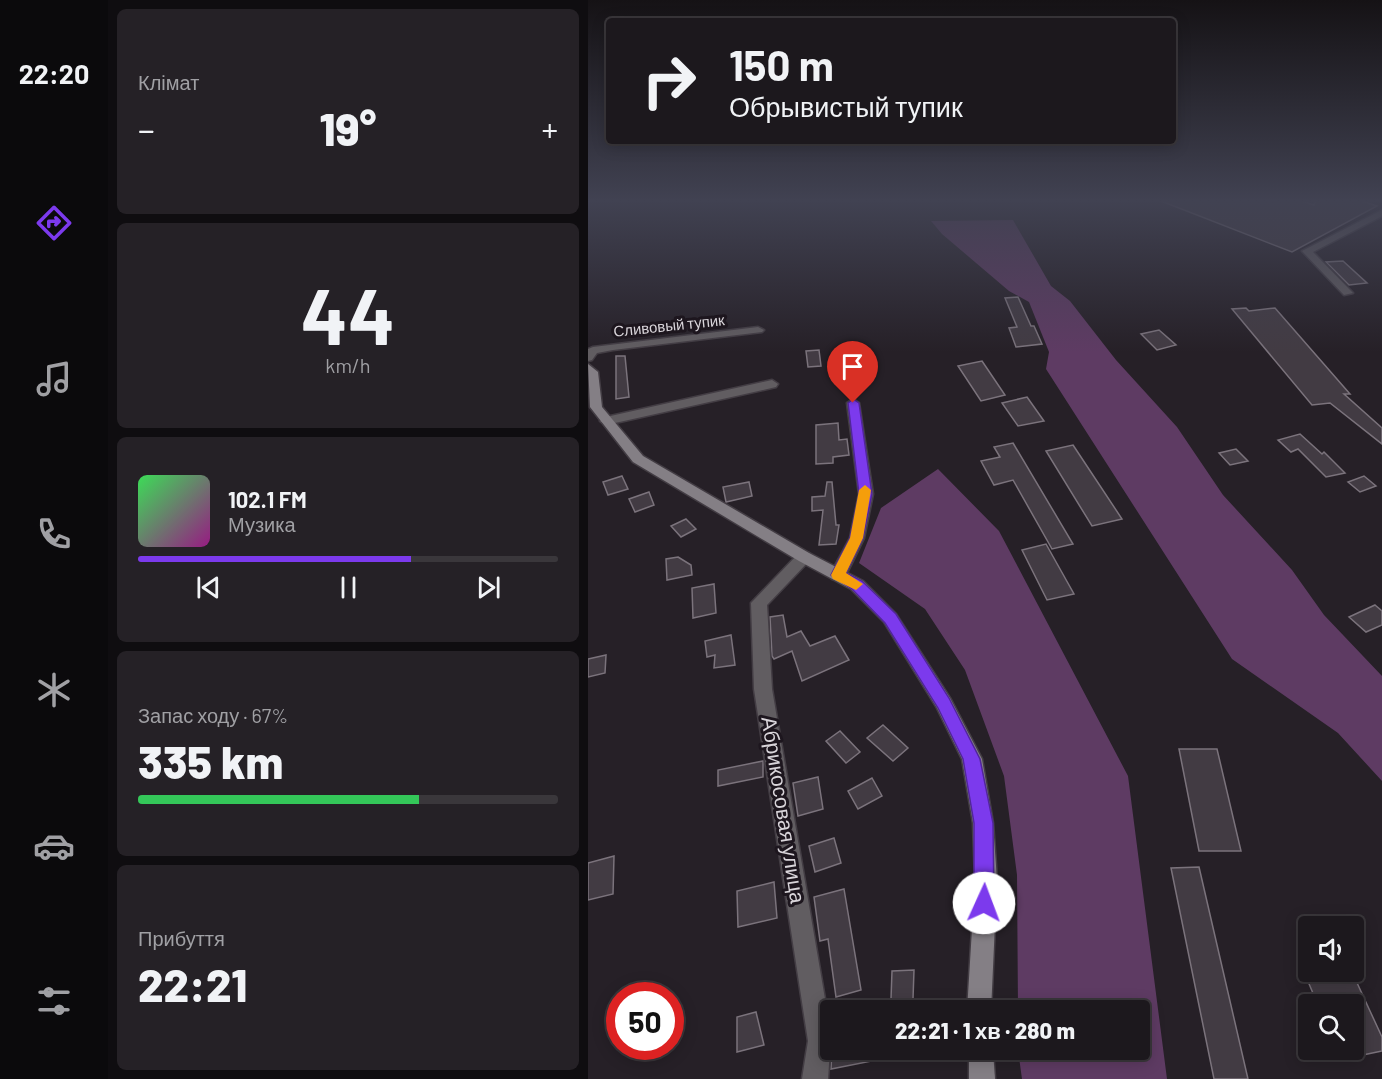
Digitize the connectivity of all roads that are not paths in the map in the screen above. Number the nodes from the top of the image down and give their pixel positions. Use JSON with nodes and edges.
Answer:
{"nodes":[{"id":1,"x":1307,"y":251,"type":"edge"},
{"id":2,"x":1348,"y":293,"type":"dead end"},
{"id":3,"x":758,"y":330,"type":"dead end"},
{"id":4,"x":588,"y":358,"type":"edge"},
{"id":5,"x":588,"y":368,"type":"edge"},
{"id":6,"x":772,"y":384,"type":"dead end"},
{"id":7,"x":853,"y":403,"type":"dead end"},
{"id":8,"x":606,"y":421,"type":"junction"},
{"id":9,"x":804,"y":557,"type":"junction"},
{"id":10,"x":838,"y":575,"type":"junction"},
{"id":11,"x":980,"y":1000,"type":"edge"},
{"id":12,"x":981,"y":1060,"type":"edge"},
{"id":13,"x":815,"y":1079,"type":"edge"},
{"id":14,"x":982,"y":1079,"type":"edge"}],
"edges":[{"from":1,"to":2,"type":"street"},
{"from":3,"to":4,"type":"street","name":"Сливовый тупик"},
{"from":5,"to":8,"type":"main road"},
{"from":6,"to":8,"type":"street"},
{"from":7,"to":10,"type":"street"},
{"from":8,"to":9,"type":"main road"},
{"from":9,"to":10,"type":"main road"},
{"from":9,"to":13,"type":"street","name":"Абрикосовая улица"},
{"from":10,"to":11,"type":"main road"},
{"from":12,"to":14,"type":"main road"}]}
